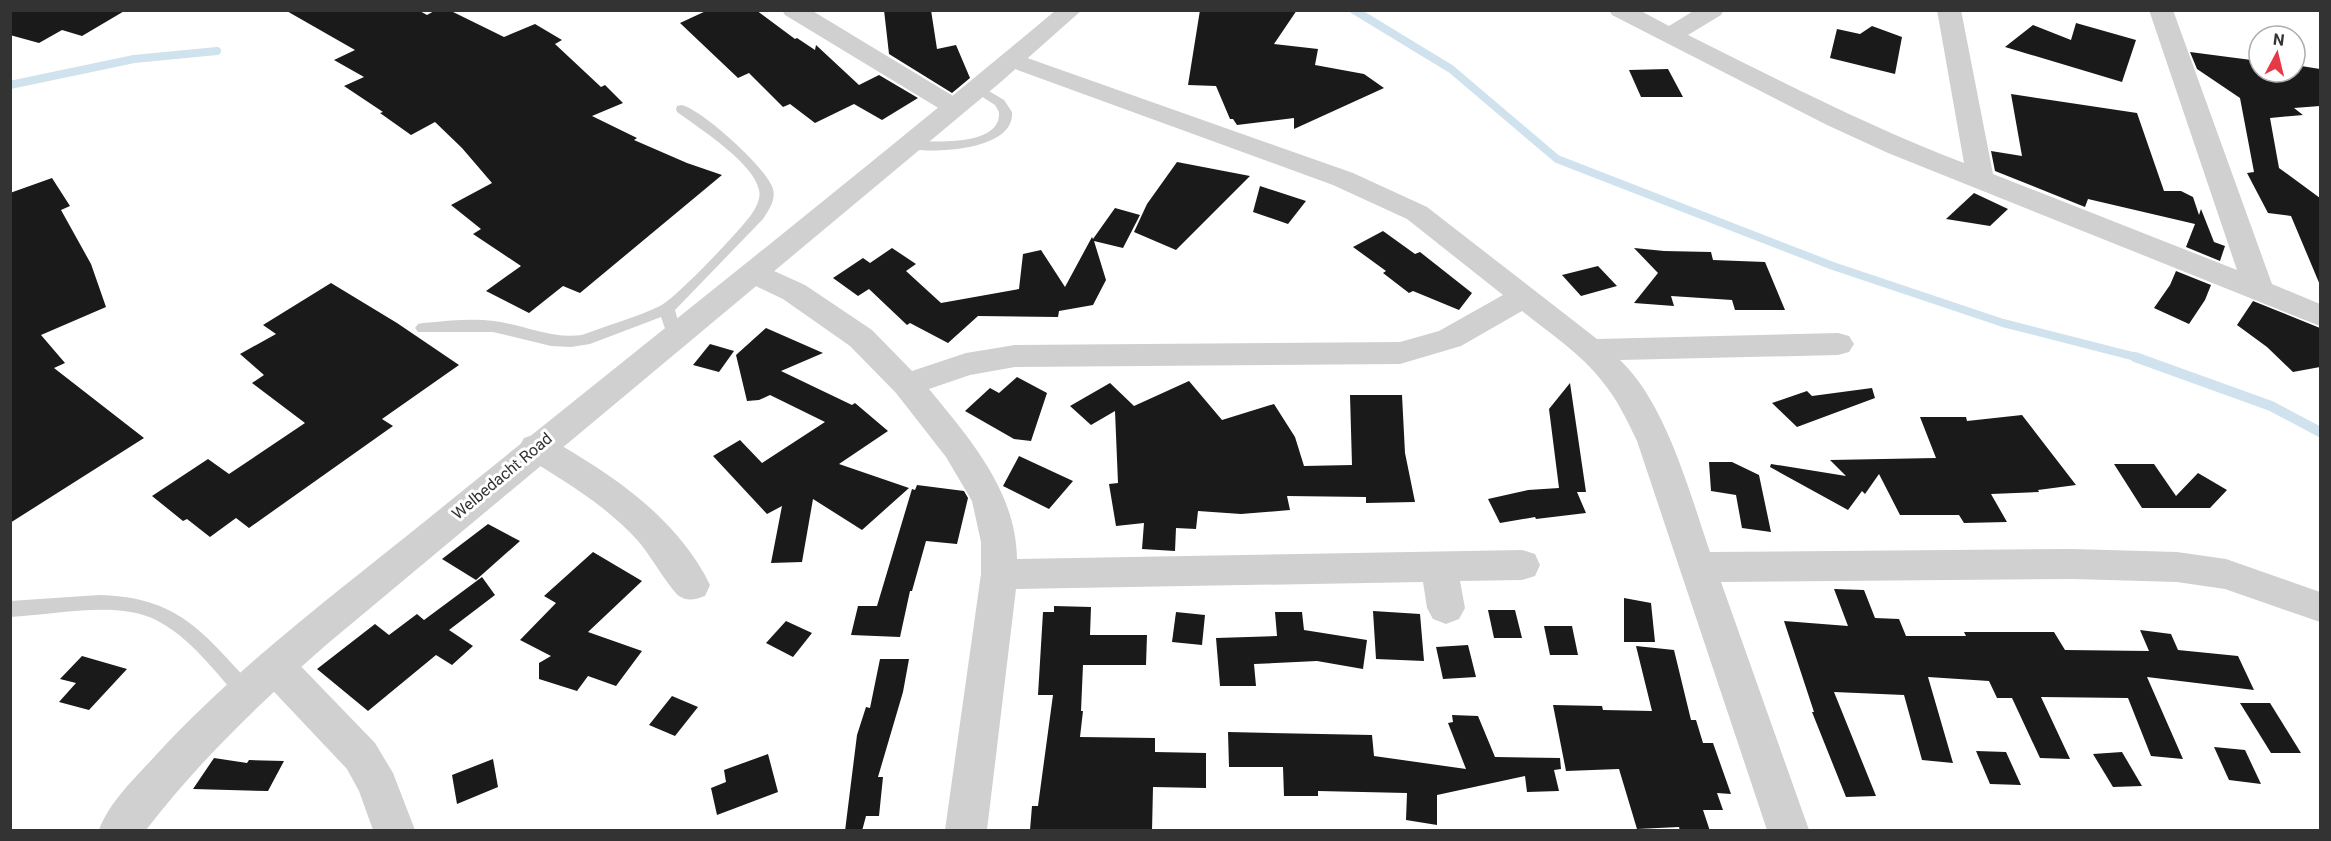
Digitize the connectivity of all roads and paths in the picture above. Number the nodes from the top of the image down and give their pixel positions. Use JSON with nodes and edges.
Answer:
{"nodes":[{"id":1,"x":793,"y":10,"type":"edge"},
{"id":2,"x":1071,"y":10,"type":"edge"},
{"id":3,"x":1620,"y":10,"type":"edge"},
{"id":4,"x":1713,"y":10,"type":"edge"},
{"id":5,"x":2161,"y":10,"type":"edge"},
{"id":6,"x":1960,"y":11,"type":"edge"},
{"id":7,"x":1669,"y":36,"type":"junction"},
{"id":8,"x":1013,"y":60,"type":"junction"},
{"id":9,"x":965,"y":98,"type":"junction"},
{"id":10,"x":682,"y":109,"type":"dead end"},
{"id":11,"x":907,"y":145,"type":"junction"},
{"id":12,"x":1980,"y":179,"type":"junction"},
{"id":13,"x":753,"y":273,"type":"junction"},
{"id":14,"x":2259,"y":291,"type":"junction"},
{"id":15,"x":1524,"y":296,"type":"junction"},
{"id":16,"x":2320,"y":316,"type":"edge"},
{"id":17,"x":671,"y":323,"type":"junction"},
{"id":18,"x":423,"y":328,"type":"dead end"},
{"id":19,"x":1838,"y":344,"type":"dead end"},
{"id":20,"x":1590,"y":350,"type":"junction"},
{"id":21,"x":907,"y":385,"type":"junction"},
{"id":22,"x":536,"y":447,"type":"junction"},
{"id":23,"x":1522,"y":565,"type":"dead end"},
{"id":24,"x":1439,"y":567,"type":"junction"},
{"id":25,"x":1699,"y":567,"type":"junction"},
{"id":26,"x":999,"y":574,"type":"junction"},
{"id":27,"x":692,"y":585,"type":"dead end"},
{"id":28,"x":2320,"y":607,"type":"edge"},
{"id":29,"x":1446,"y":608,"type":"dead end"},
{"id":30,"x":10,"y":609,"type":"edge"},
{"id":31,"x":275,"y":666,"type":"junction"},
{"id":32,"x":246,"y":692,"type":"junction"},
{"id":33,"x":120,"y":831,"type":"edge"},
{"id":34,"x":394,"y":831,"type":"edge"},
{"id":35,"x":966,"y":831,"type":"edge"},
{"id":36,"x":1788,"y":831,"type":"edge"}],
"edges":[{"from":1,"to":9,"type":"street"},
{"from":2,"to":8,"type":"street","name":"Welbedacht Road"},
{"from":3,"to":7,"type":"street"},
{"from":4,"to":7,"type":"street"},
{"from":5,"to":14,"type":"street"},
{"from":6,"to":12,"type":"street"},
{"from":7,"to":12,"type":"street"},
{"from":8,"to":9,"type":"street","name":"Welbedacht Road"},
{"from":8,"to":15,"type":"street"},
{"from":9,"to":11,"type":"street","name":"Welbedacht Road"},
{"from":9,"to":11,"type":"lane"},
{"from":10,"to":17,"type":"lane"},
{"from":11,"to":13,"type":"street","name":"Welbedacht Road"},
{"from":12,"to":14,"type":"street"},
{"from":13,"to":17,"type":"street","name":"Welbedacht Road"},
{"from":13,"to":21,"type":"street"},
{"from":14,"to":16,"type":"street"},
{"from":15,"to":20,"type":"street"},
{"from":15,"to":21,"type":"street"},
{"from":17,"to":18,"type":"lane"},
{"from":17,"to":22,"type":"street","name":"Welbedacht Road"},
{"from":19,"to":20,"type":"street"},
{"from":20,"to":25,"type":"street"},
{"from":21,"to":26,"type":"street"},
{"from":22,"to":27,"type":"street"},
{"from":22,"to":31,"type":"street","name":"Welbedacht Road"},
{"from":23,"to":24,"type":"street"},
{"from":24,"to":26,"type":"street"},
{"from":24,"to":29,"type":"street"},
{"from":25,"to":28,"type":"street"},
{"from":25,"to":36,"type":"street"},
{"from":26,"to":35,"type":"street"},
{"from":30,"to":32,"type":"lane"},
{"from":31,"to":32,"type":"street","name":"Welbedacht Road"},
{"from":31,"to":34,"type":"street"},
{"from":32,"to":33,"type":"street","name":"Welbedacht Road"}]}
